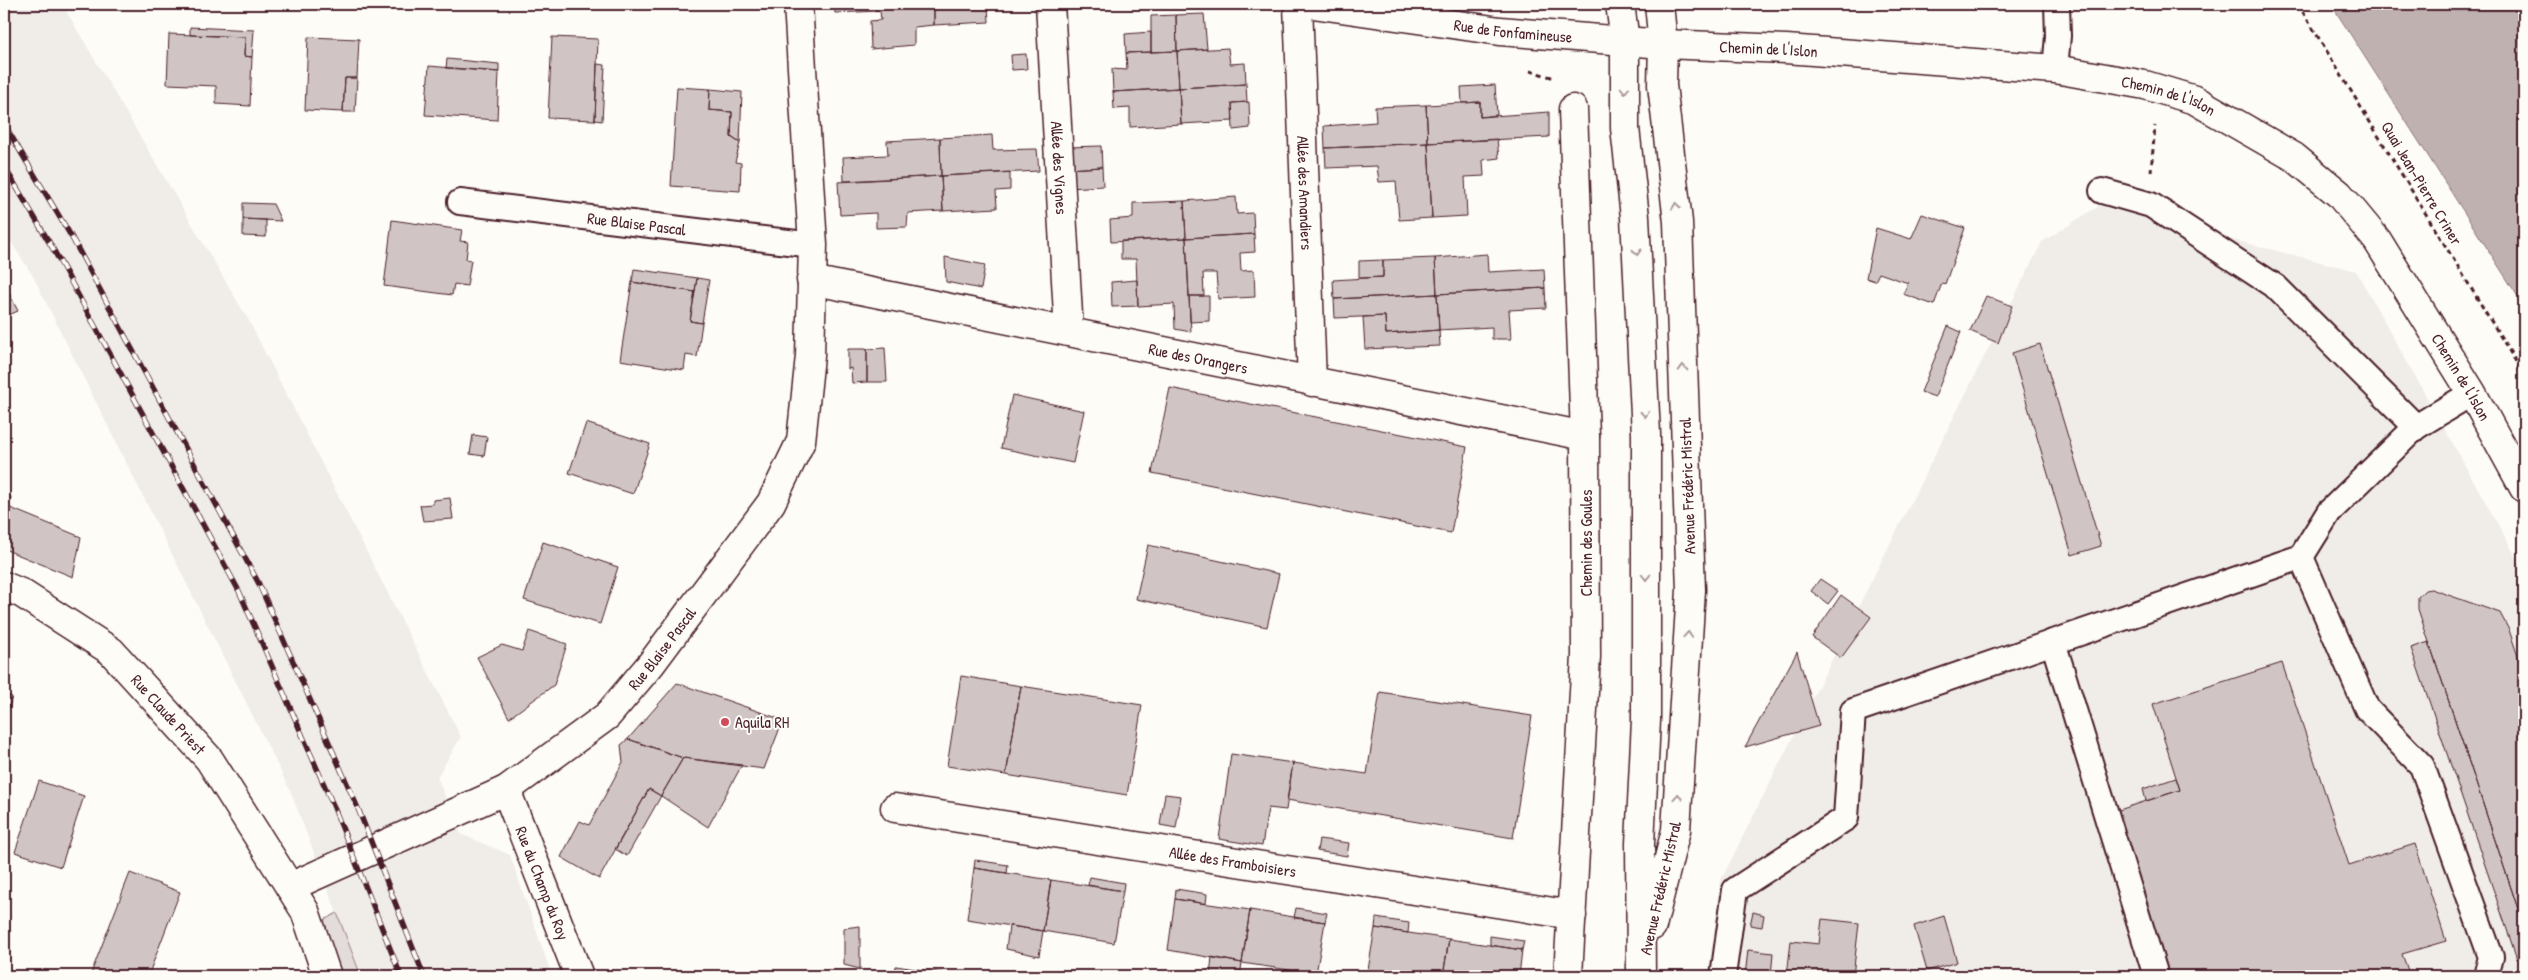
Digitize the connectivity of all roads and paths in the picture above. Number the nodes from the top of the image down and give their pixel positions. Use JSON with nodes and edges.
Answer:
{"nodes":[{"id":1,"x":798,"y":4,"type":"edge"},
{"id":2,"x":1050,"y":4,"type":"edge"},
{"id":3,"x":1298,"y":4,"type":"edge"},
{"id":4,"x":1313,"y":4,"type":"edge"},
{"id":5,"x":1620,"y":4,"type":"edge"},
{"id":6,"x":1659,"y":4,"type":"edge"},
{"id":7,"x":2057,"y":4,"type":"edge"},
{"id":8,"x":2298,"y":4,"type":"edge"},
{"id":9,"x":1625,"y":41,"type":"junction"},
{"id":10,"x":1663,"y":44,"type":"junction"},
{"id":11,"x":2055,"y":69,"type":"junction"},
{"id":12,"x":2160,"y":89,"type":"junction"},
{"id":13,"x":1573,"y":109,"type":"dead end"},
{"id":14,"x":2102,"y":191,"type":"dead end"},
{"id":15,"x":460,"y":202,"type":"dead end"},
{"id":16,"x":2151,"y":205,"type":"junction"},
{"id":17,"x":813,"y":245,"type":"junction"},
{"id":18,"x":812,"y":280,"type":"junction"},
{"id":19,"x":1069,"y":332,"type":"junction"},
{"id":20,"x":2524,"y":375,"type":"edge"},
{"id":21,"x":1312,"y":382,"type":"junction"},
{"id":22,"x":2472,"y":393,"type":"junction"},
{"id":23,"x":2416,"y":427,"type":"junction"},
{"id":24,"x":1585,"y":436,"type":"junction"},
{"id":25,"x":2524,"y":488,"type":"edge"},
{"id":26,"x":2300,"y":557,"type":"junction"},
{"id":27,"x":4,"y":586,"type":"edge"},
{"id":28,"x":2053,"y":642,"type":"junction"},
{"id":29,"x":506,"y":790,"type":"junction"},
{"id":30,"x":895,"y":808,"type":"dead end"},
{"id":31,"x":290,"y":887,"type":"junction"},
{"id":32,"x":1572,"y":915,"type":"junction"},
{"id":33,"x":1642,"y":970,"type":"edge"},
{"id":34,"x":327,"y":976,"type":"edge"},
{"id":35,"x":579,"y":976,"type":"edge"},
{"id":36,"x":1568,"y":976,"type":"edge"},
{"id":37,"x":1723,"y":976,"type":"edge"},
{"id":38,"x":2156,"y":976,"type":"edge"},
{"id":39,"x":2486,"y":976,"type":"edge"}],
"edges":[{"from":1,"to":17,"type":"street","name":"Rue Blaise Pascal"},
{"from":2,"to":19,"type":"street","name":"Allée des Vignes"},
{"from":3,"to":21,"type":"street","name":"Allée des Amandiers"},
{"from":4,"to":9,"type":"street","name":"Rue de Fonfamineuse"},
{"from":5,"to":9,"type":"street","name":"Avenue Frédéric Mistral"},
{"from":6,"to":10,"type":"street","name":"Avenue Frédéric Mistral"},
{"from":7,"to":11,"type":"lane"},
{"from":8,"to":20,"type":"path","name":"Quai Jean-Pierre Criner"},
{"from":9,"to":10,"type":"street","name":"Chemin de l'Islon"},
{"from":9,"to":33,"type":"street","name":"Avenue Frédéric Mistral","one_way":true},
{"from":10,"to":11,"type":"street","name":"Chemin de l'Islon"},
{"from":33,"to":10,"type":"street","name":"Avenue Frédéric Mistral","one_way":true},
{"from":11,"to":12,"type":"street","name":"Chemin de l'Islon"},
{"from":12,"to":16,"type":"path"},
{"from":12,"to":22,"type":"street","name":"Chemin de l'Islon"},
{"from":13,"to":24,"type":"street","name":"Chemin des Goules"},
{"from":14,"to":16,"type":"lane"},
{"from":15,"to":17,"type":"lane","name":"Rue Blaise Pascal"},
{"from":16,"to":23,"type":"lane"},
{"from":17,"to":18,"type":"street","name":"Rue Blaise Pascal"},
{"from":18,"to":19,"type":"street","name":"Rue des Orangers"},
{"from":18,"to":29,"type":"street","name":"Rue Blaise Pascal"},
{"from":19,"to":21,"type":"street","name":"Rue des Orangers"},
{"from":21,"to":24,"type":"street","name":"Rue des Orangers"},
{"from":22,"to":23,"type":"lane"},
{"from":22,"to":25,"type":"street","name":"Chemin de l'Islon"},
{"from":23,"to":26,"type":"lane"},
{"from":24,"to":32,"type":"street","name":"Chemin des Goules"},
{"from":26,"to":28,"type":"lane"},
{"from":26,"to":39,"type":"lane"},
{"from":27,"to":31,"type":"street","name":"Rue Claude Priest"},
{"from":28,"to":37,"type":"lane"},
{"from":28,"to":38,"type":"lane"},
{"from":29,"to":31,"type":"street","name":"Rue Blaise Pascal"},
{"from":29,"to":35,"type":"street","name":"Rue du Champ du Roy"},
{"from":30,"to":32,"type":"street","name":"Allée des Framboisiers"},
{"from":31,"to":34,"type":"street","name":"Rue Claude Priest"},
{"from":32,"to":36,"type":"street","name":"Chemin des Goules"}]}
